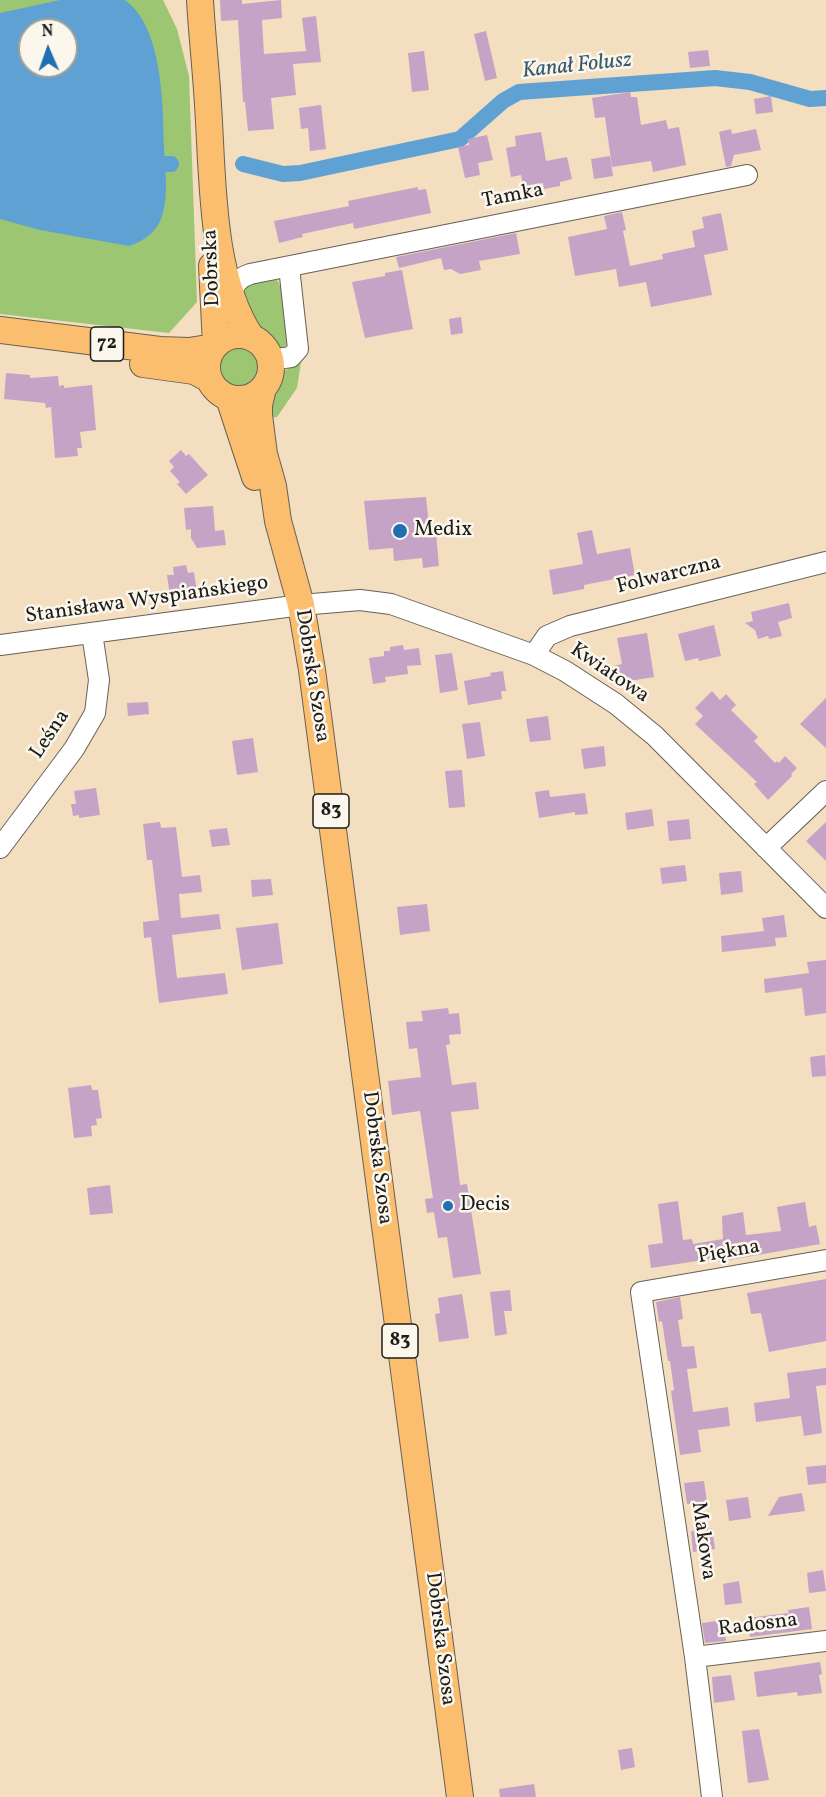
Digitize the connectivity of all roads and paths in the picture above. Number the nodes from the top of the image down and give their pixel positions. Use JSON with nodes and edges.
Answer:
{"nodes":[{"id":1,"x":183,"y":0,"type":"edge"},
{"id":2,"x":201,"y":0,"type":"edge"},
{"id":3,"x":205,"y":69,"type":"junction"},
{"id":4,"x":747,"y":175,"type":"dead end"},
{"id":5,"x":212,"y":191,"type":"junction"},
{"id":6,"x":289,"y":267,"type":"junction"},
{"id":7,"x":231,"y":294,"type":"junction"},
{"id":8,"x":0,"y":330,"type":"edge"},
{"id":9,"x":251,"y":337,"type":"junction"},
{"id":10,"x":0,"y":345,"type":"edge"},
{"id":11,"x":215,"y":346,"type":"junction"},
{"id":12,"x":271,"y":360,"type":"junction"},
{"id":13,"x":209,"y":379,"type":"junction"},
{"id":14,"x":263,"y":388,"type":"junction"},
{"id":15,"x":229,"y":398,"type":"junction"},
{"id":16,"x":278,"y":521,"type":"junction"},
{"id":17,"x":826,"y":562,"type":"edge"},
{"id":18,"x":301,"y":605,"type":"junction"},
{"id":19,"x":93,"y":633,"type":"junction"},
{"id":20,"x":0,"y":645,"type":"edge"},
{"id":21,"x":534,"y":655,"type":"junction"},
{"id":22,"x":826,"y":791,"type":"edge"},
{"id":23,"x":0,"y":848,"type":"edge"},
{"id":24,"x":766,"y":848,"type":"junction"},
{"id":25,"x":826,"y":908,"type":"edge"},
{"id":26,"x":826,"y":1260,"type":"edge"},
{"id":27,"x":641,"y":1292,"type":"joint"},
{"id":28,"x":826,"y":1641,"type":"edge"},
{"id":29,"x":695,"y":1657,"type":"junction"},
{"id":30,"x":460,"y":1797,"type":"edge"},
{"id":31,"x":712,"y":1797,"type":"edge"}],
"edges":[{"from":1,"to":3,"type":"main road","name":"Dobrska"},
{"from":2,"to":3,"type":"main road","name":"Dobrska"},
{"from":3,"to":5,"type":"main road","name":"Dobrska"},
{"from":4,"to":6,"type":"street","name":"Tamka"},
{"from":5,"to":7,"type":"main road","name":"Dobrska"},
{"from":5,"to":11,"type":"main road","name":"Dobrska"},
{"from":6,"to":7,"type":"street","name":"Tamka"},
{"from":6,"to":12,"type":"street"},
{"from":7,"to":9,"type":"main road","name":"Dobrska"},
{"from":8,"to":11,"type":"main road","number":"72"},
{"from":9,"to":11,"type":"main road","number":"72"},
{"from":9,"to":12,"type":"main road"},
{"from":10,"to":13,"type":"main road","number":"72"},
{"from":11,"to":13,"type":"main road"},
{"from":12,"to":14,"type":"main road"},
{"from":13,"to":15,"type":"main road","number":"72"},
{"from":14,"to":15,"type":"main road"},
{"from":14,"to":16,"type":"main road","name":"Dobrska Szosa","number":"83"},
{"from":15,"to":16,"type":"main road","name":"Dobrska Szosa","number":"83"},
{"from":16,"to":18,"type":"main road","name":"Dobrska Szosa","number":"83"},
{"from":17,"to":21,"type":"street","name":"Folwarczna"},
{"from":18,"to":19,"type":"street","name":"Stanisława Wyspiańskiego"},
{"from":18,"to":21,"type":"street","name":"Kwiatowa"},
{"from":18,"to":30,"type":"main road","name":"Dobrska Szosa","number":"83"},
{"from":19,"to":20,"type":"street","name":"Stanisława Wyspiańskiego"},
{"from":19,"to":23,"type":"street","name":"Leśna"},
{"from":21,"to":24,"type":"street","name":"Kwiatowa"},
{"from":22,"to":24,"type":"street"},
{"from":24,"to":25,"type":"street","name":"Kwiatowa"},
{"from":26,"to":27,"type":"street","name":"Piękna"},
{"from":27,"to":29,"type":"street","name":"Makowa"},
{"from":28,"to":29,"type":"street","name":"Radosna"},
{"from":29,"to":31,"type":"street","name":"Makowa"}]}
